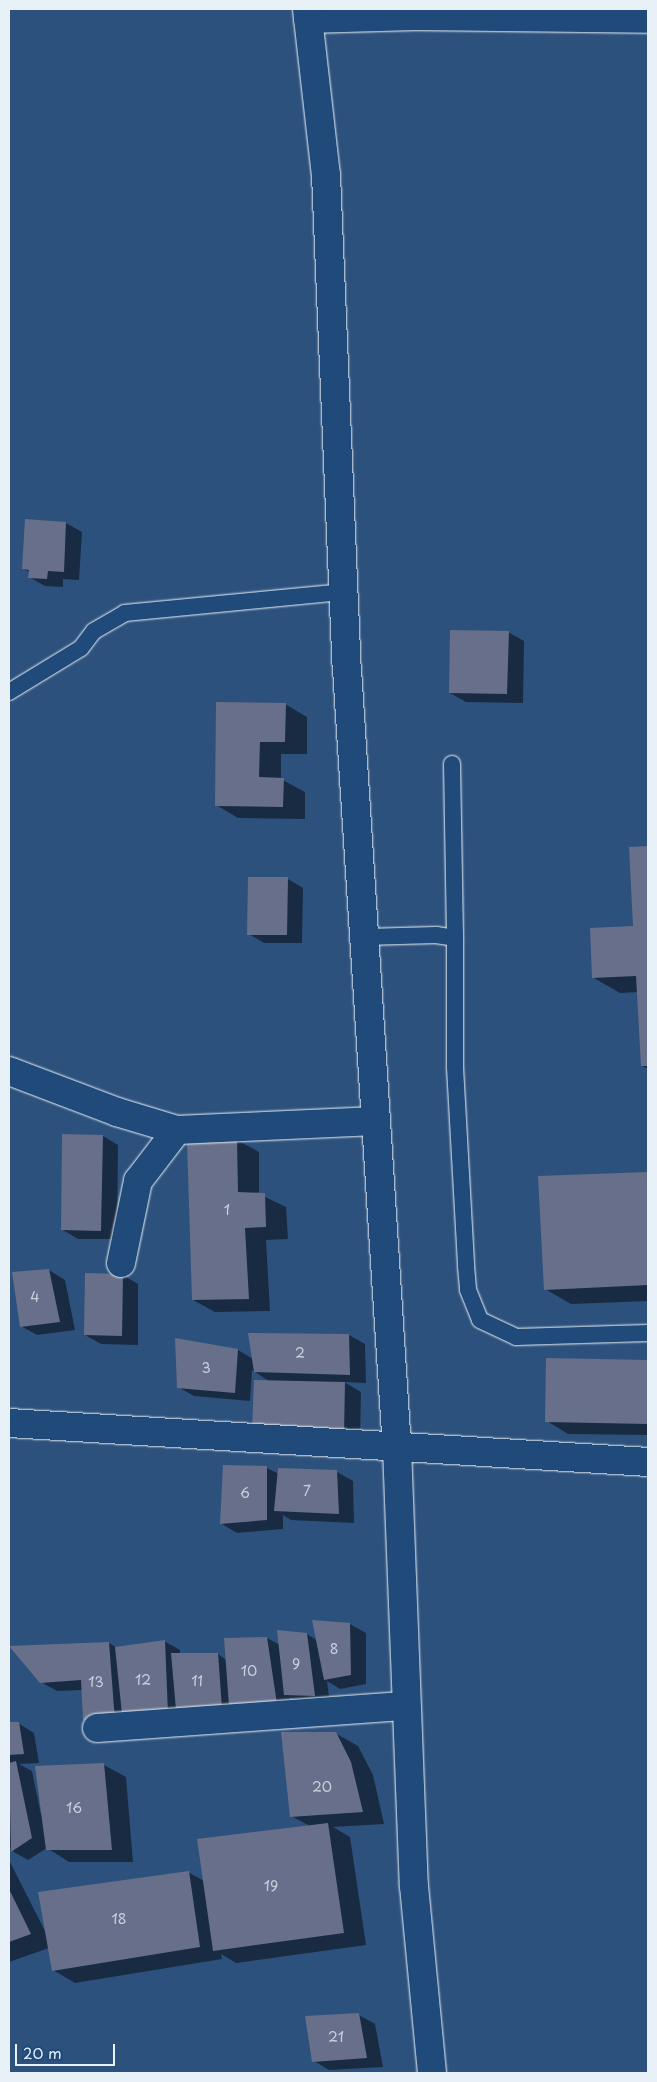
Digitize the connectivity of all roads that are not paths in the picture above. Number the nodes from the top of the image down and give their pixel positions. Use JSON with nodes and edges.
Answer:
{"nodes":[{"id":1,"x":308,"y":14,"type":"edge"},
{"id":2,"x":648,"y":19,"type":"edge"},
{"id":3,"x":344,"y":592,"type":"junction"},
{"id":4,"x":9,"y":692,"type":"edge"},
{"id":5,"x":452,"y":764,"type":"dead end"},
{"id":6,"x":365,"y":937,"type":"junction"},
{"id":7,"x":455,"y":938,"type":"junction"},
{"id":8,"x":9,"y":1071,"type":"edge"},
{"id":9,"x":376,"y":1121,"type":"junction"},
{"id":10,"x":177,"y":1130,"type":"junction"},
{"id":11,"x":121,"y":1263,"type":"dead end"},
{"id":12,"x":648,"y":1333,"type":"edge"},
{"id":13,"x":9,"y":1423,"type":"edge"},
{"id":14,"x":398,"y":1448,"type":"junction"},
{"id":15,"x":648,"y":1462,"type":"edge"},
{"id":16,"x":406,"y":1706,"type":"junction"},
{"id":17,"x":98,"y":1728,"type":"dead end"},
{"id":18,"x":432,"y":2073,"type":"edge"}],
"edges":[{"from":1,"to":2,"type":"main road"},
{"from":1,"to":3,"type":"main road"},
{"from":3,"to":4,"type":"lane"},
{"from":3,"to":6,"type":"main road"},
{"from":5,"to":7,"type":"lane"},
{"from":6,"to":7,"type":"lane"},
{"from":6,"to":9,"type":"main road"},
{"from":7,"to":12,"type":"lane"},
{"from":8,"to":10,"type":"main road"},
{"from":9,"to":10,"type":"main road"},
{"from":9,"to":14,"type":"main road"},
{"from":10,"to":11,"type":"main road"},
{"from":13,"to":14,"type":"main road"},
{"from":14,"to":15,"type":"main road"},
{"from":14,"to":16,"type":"main road"},
{"from":16,"to":17,"type":"main road"},
{"from":16,"to":18,"type":"main road"}]}
